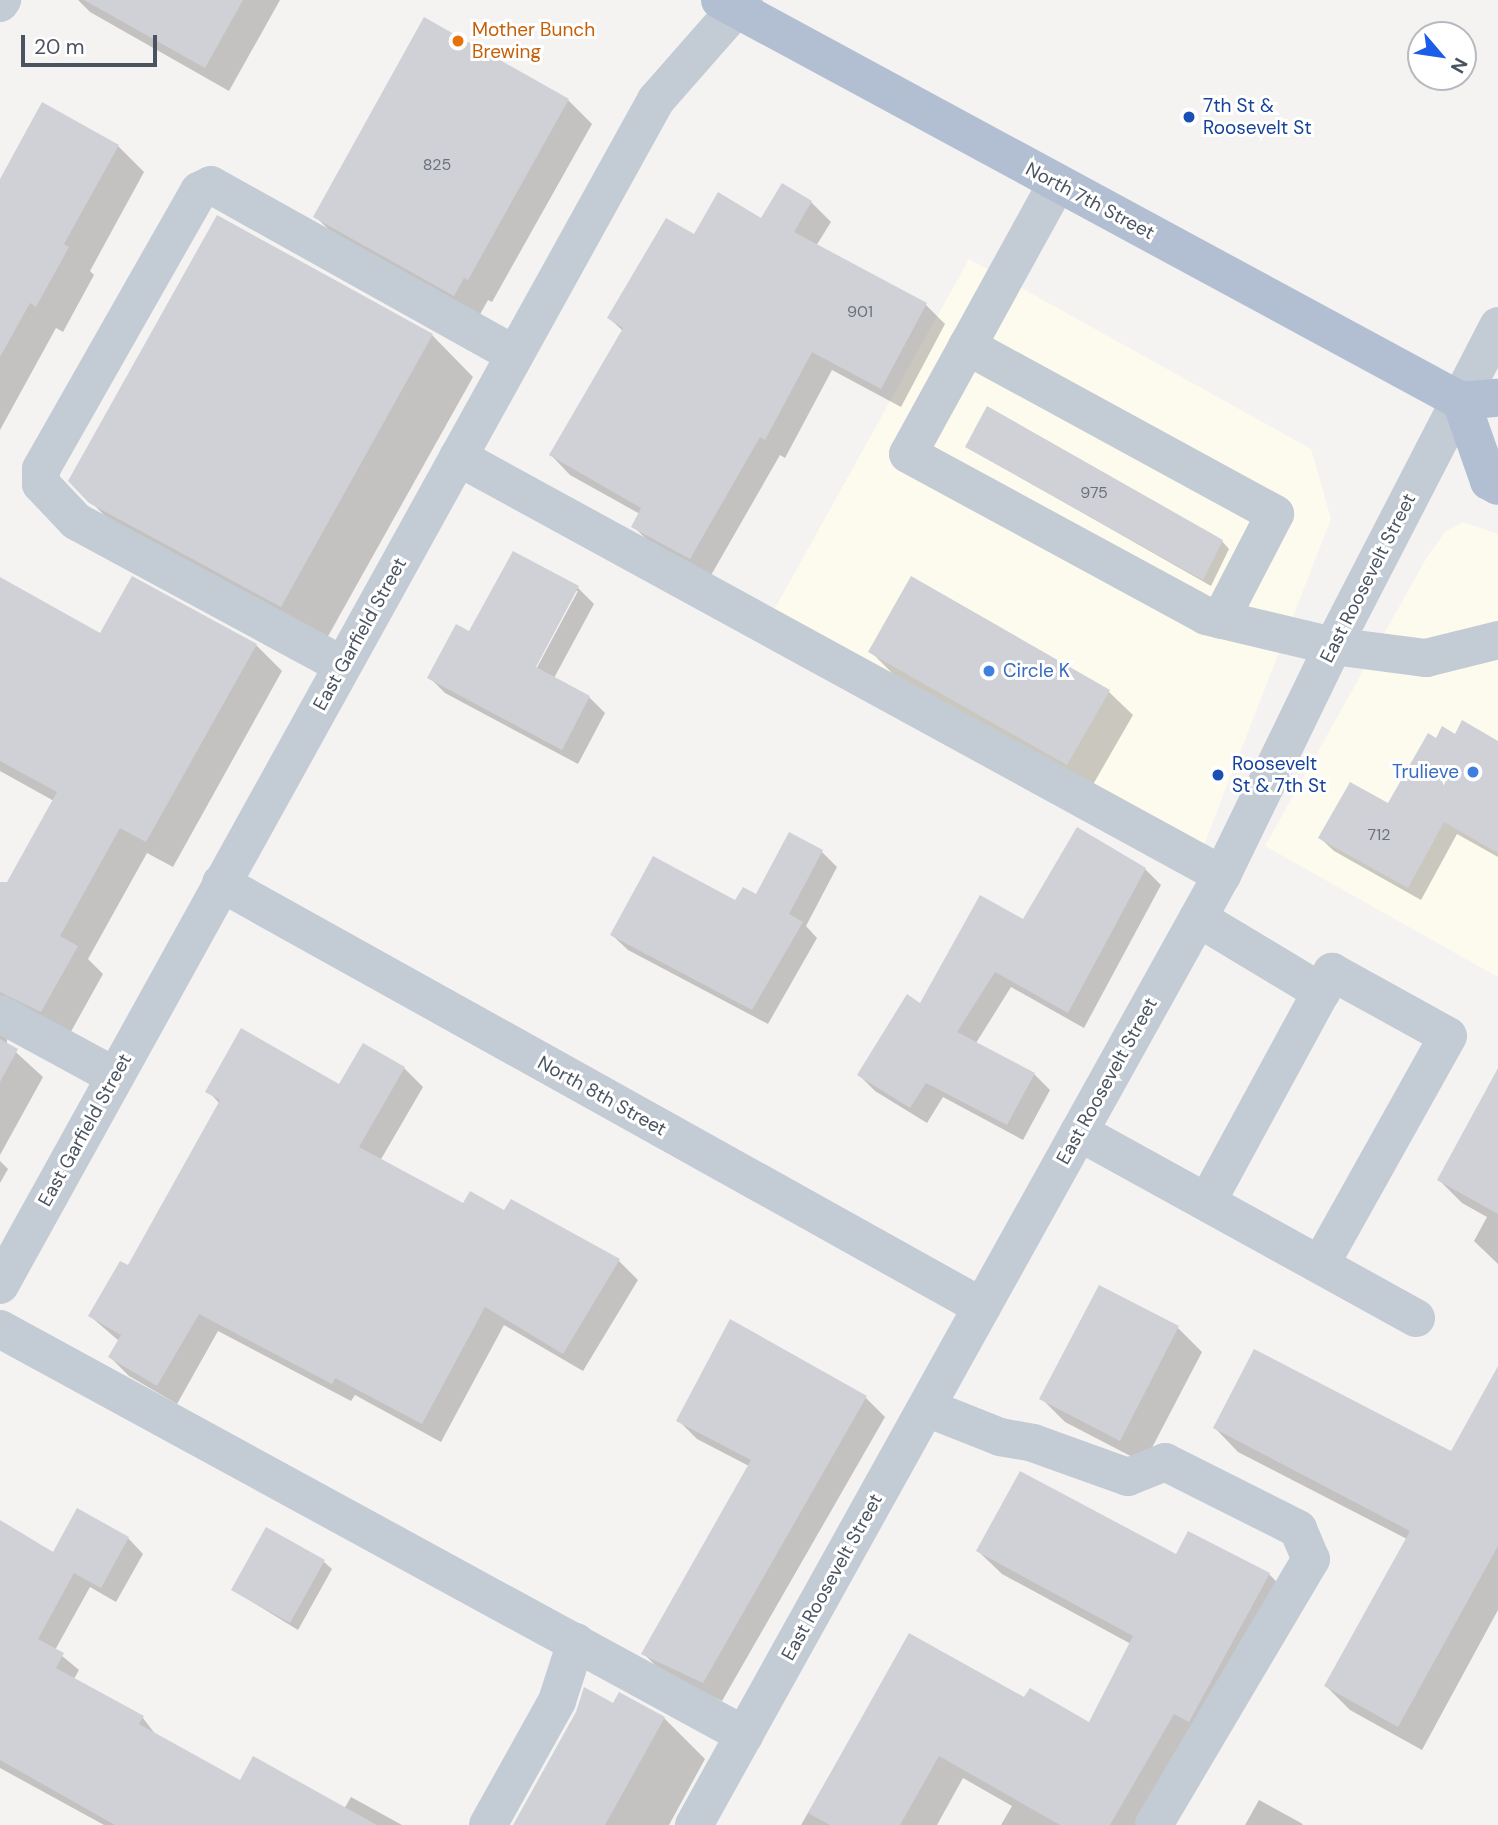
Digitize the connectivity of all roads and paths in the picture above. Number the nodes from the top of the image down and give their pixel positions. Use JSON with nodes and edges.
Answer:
{"nodes":[{"id":1,"x":733,"y":3,"type":"edge"},
{"id":2,"x":1057,"y":183,"type":"junction"},
{"id":3,"x":1498,"y":326,"type":"edge"},
{"id":4,"x":967,"y":346,"type":"junction"},
{"id":5,"x":514,"y":355,"type":"junction"},
{"id":6,"x":1480,"y":400,"type":"edge"},
{"id":7,"x":458,"y":457,"type":"junction"},
{"id":8,"x":1498,"y":486,"type":"edge"},
{"id":9,"x":1220,"y":620,"type":"junction"},
{"id":10,"x":1498,"y":640,"type":"edge"},
{"id":11,"x":1333,"y":646,"type":"junction"},
{"id":12,"x":342,"y":666,"type":"junction"},
{"id":13,"x":1222,"y":876,"type":"junction"},
{"id":14,"x":222,"y":883,"type":"junction"},
{"id":15,"x":1198,"y":918,"type":"junction"},
{"id":16,"x":1321,"y":992,"type":"junction"},
{"id":17,"x":0,"y":1014,"type":"edge"},
{"id":18,"x":114,"y":1076,"type":"junction"},
{"id":19,"x":1079,"y":1132,"type":"junction"},
{"id":20,"x":1207,"y":1202,"type":"junction"},
{"id":21,"x":1320,"y":1265,"type":"junction"},
{"id":22,"x":0,"y":1285,"type":"edge"},
{"id":23,"x":982,"y":1307,"type":"junction"},
{"id":24,"x":1416,"y":1318,"type":"dead end"},
{"id":25,"x":0,"y":1329,"type":"edge"},
{"id":26,"x":927,"y":1408,"type":"junction"},
{"id":27,"x":576,"y":1642,"type":"junction"},
{"id":28,"x":744,"y":1735,"type":"junction"},
{"id":29,"x":488,"y":1825,"type":"edge"},
{"id":30,"x":694,"y":1825,"type":"edge"},
{"id":31,"x":1154,"y":1825,"type":"edge"}],
"edges":[{"from":1,"to":2,"type":"main road","name":"North 7th Street"},
{"from":1,"to":5,"type":"street","name":"East Garfield Street"},
{"from":2,"to":4,"type":"street"},
{"from":2,"to":6,"type":"main road","name":"North 7th Street"},
{"from":3,"to":6,"type":"street","name":"East Roosevelt Street"},
{"from":4,"to":9,"type":"street"},
{"from":4,"to":9,"type":"street"},
{"from":5,"to":7,"type":"street","name":"East Garfield Street"},
{"from":5,"to":12,"type":"street"},
{"from":6,"to":8,"type":"main road"},
{"from":6,"to":11,"type":"street","name":"East Roosevelt Street"},
{"from":7,"to":12,"type":"street","name":"East Garfield Street"},
{"from":7,"to":13,"type":"street"},
{"from":9,"to":11,"type":"street"},
{"from":10,"to":11,"type":"street"},
{"from":11,"to":13,"type":"street","name":"East Roosevelt Street"},
{"from":12,"to":14,"type":"street","name":"East Garfield Street"},
{"from":13,"to":15,"type":"street","name":"East Roosevelt Street"},
{"from":14,"to":18,"type":"street","name":"East Garfield Street"},
{"from":14,"to":23,"type":"street","name":"North 8th Street"},
{"from":15,"to":16,"type":"street"},
{"from":15,"to":19,"type":"street","name":"East Roosevelt Street"},
{"from":16,"to":20,"type":"street"},
{"from":16,"to":21,"type":"street"},
{"from":17,"to":18,"type":"street"},
{"from":18,"to":22,"type":"street","name":"East Garfield Street"},
{"from":19,"to":20,"type":"street"},
{"from":19,"to":23,"type":"street","name":"East Roosevelt Street"},
{"from":20,"to":21,"type":"street"},
{"from":21,"to":24,"type":"street"},
{"from":23,"to":26,"type":"street","name":"East Roosevelt Street"},
{"from":25,"to":27,"type":"street"},
{"from":26,"to":28,"type":"street","name":"East Roosevelt Street"},
{"from":26,"to":31,"type":"street"},
{"from":27,"to":28,"type":"street"},
{"from":27,"to":29,"type":"street"},
{"from":28,"to":30,"type":"street","name":"East Roosevelt Street"}]}
